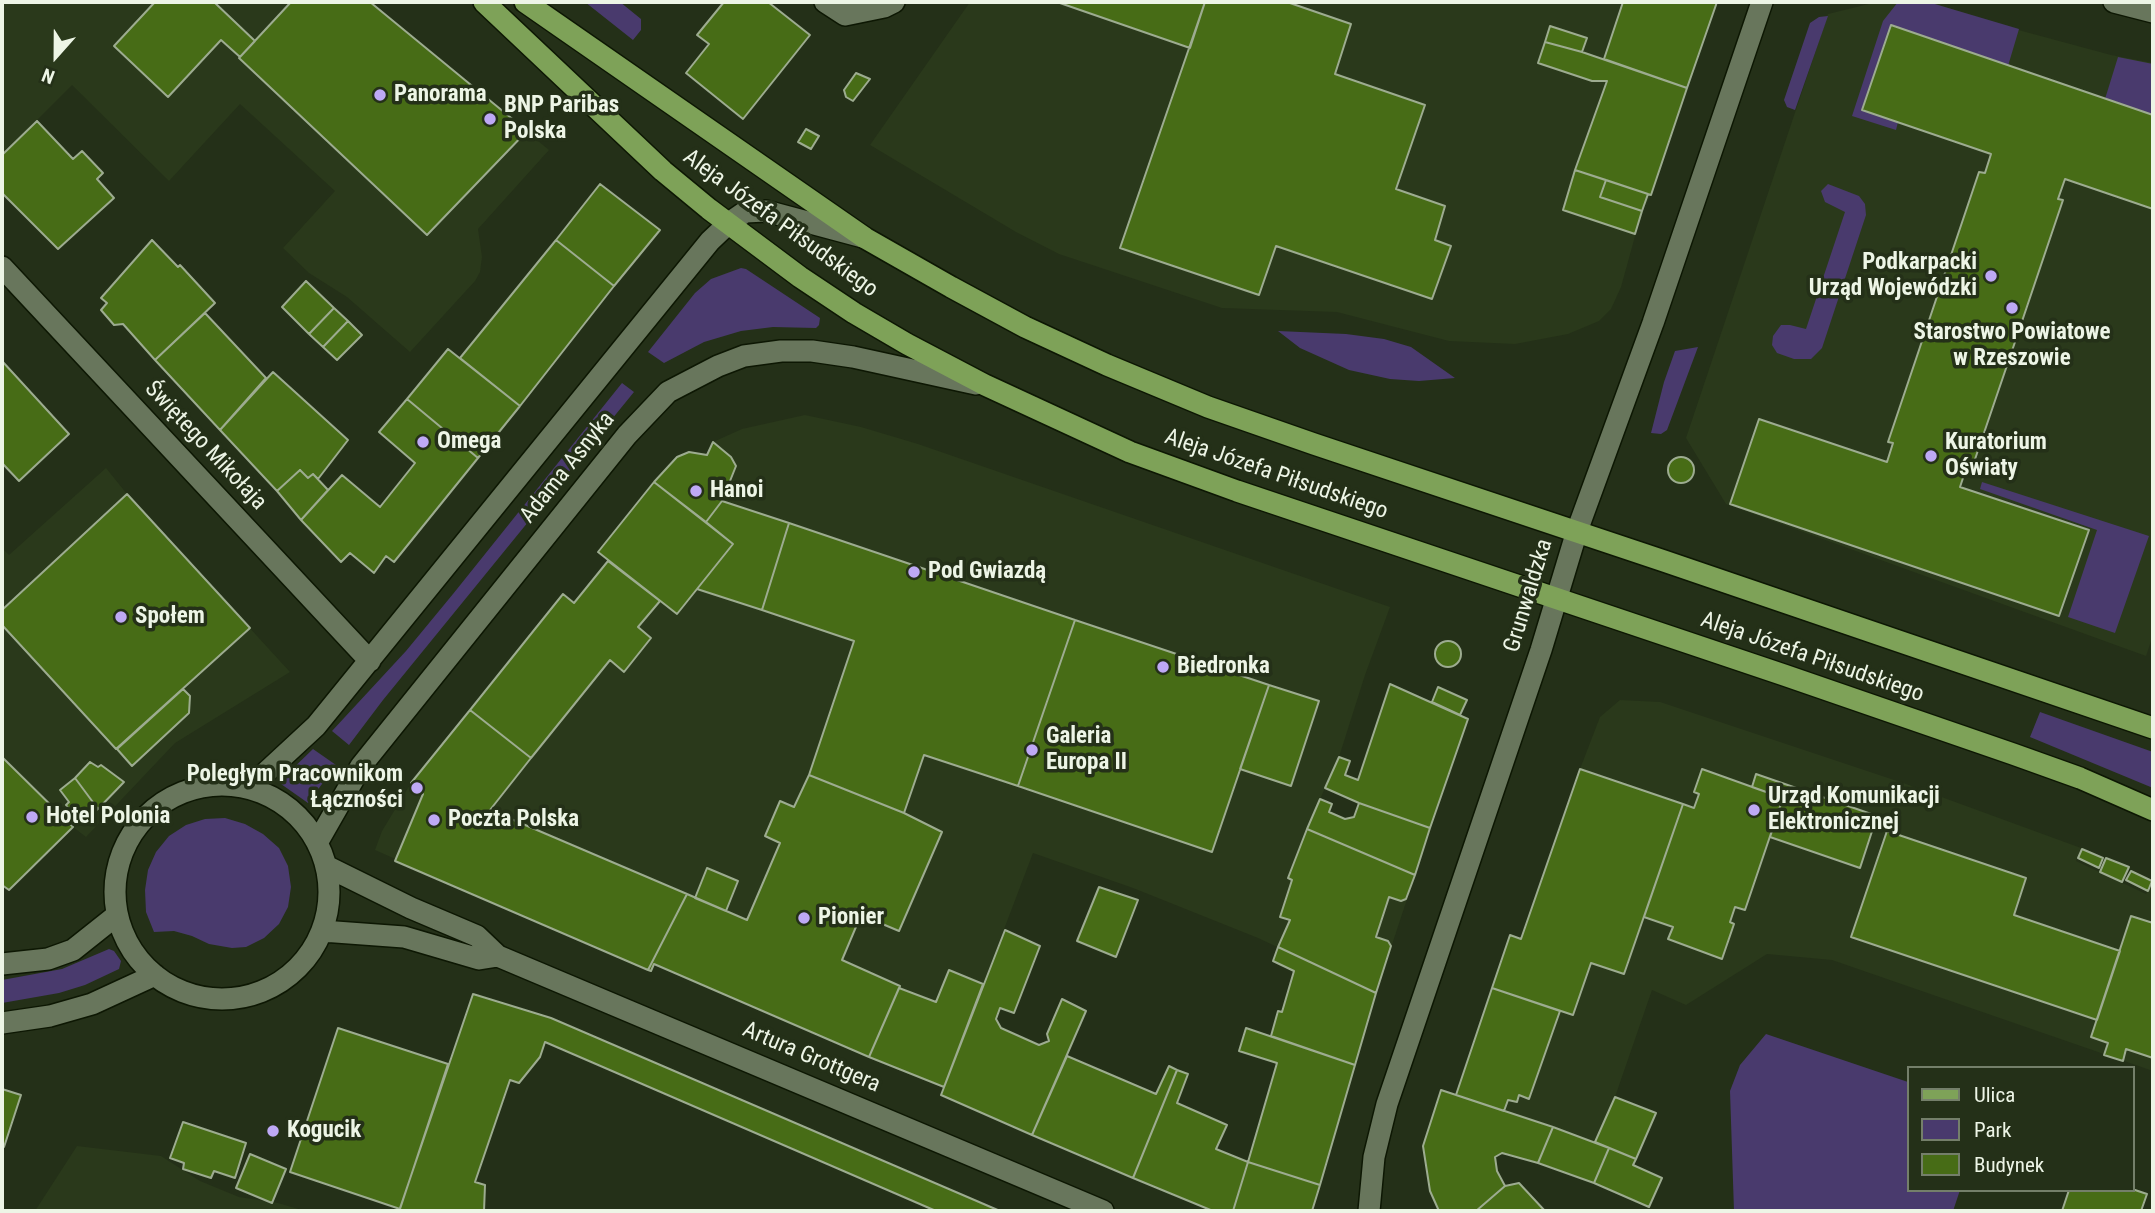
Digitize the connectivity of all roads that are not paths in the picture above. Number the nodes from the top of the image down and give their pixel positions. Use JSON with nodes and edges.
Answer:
{"nodes":[{"id":1,"x":484,"y":2,"type":"edge"},
{"id":2,"x":525,"y":2,"type":"edge"},
{"id":3,"x":825,"y":2,"type":"edge"},
{"id":4,"x":894,"y":2,"type":"edge"},
{"id":5,"x":1762,"y":2,"type":"edge"},
{"id":6,"x":2114,"y":2,"type":"edge"},
{"id":7,"x":2153,"y":12,"type":"edge"},
{"id":8,"x":729,"y":223,"type":"junction"},
{"id":9,"x":865,"y":238,"type":"junction"},
{"id":10,"x":2,"y":267,"type":"edge"},
{"id":11,"x":985,"y":386,"type":"junction"},
{"id":12,"x":1577,"y":531,"type":"junction"},
{"id":13,"x":1556,"y":598,"type":"junction"},
{"id":14,"x":370,"y":661,"type":"junction"},
{"id":15,"x":2153,"y":728,"type":"edge"},
{"id":16,"x":248,"y":788,"type":"junction"},
{"id":17,"x":2153,"y":810,"type":"edge"},
{"id":18,"x":317,"y":844,"type":"junction"},
{"id":19,"x":326,"y":866,"type":"junction"},
{"id":20,"x":117,"y":915,"type":"junction"},
{"id":21,"x":322,"y":931,"type":"junction"},
{"id":22,"x":498,"y":956,"type":"junction"},
{"id":23,"x":2,"y":964,"type":"edge"},
{"id":24,"x":155,"y":975,"type":"junction"},
{"id":25,"x":2,"y":1023,"type":"edge"},
{"id":26,"x":1103,"y":1211,"type":"edge"},
{"id":27,"x":1369,"y":1211,"type":"edge"}],
"edges":[{"from":1,"to":8,"type":"main road","name":"Aleja Józefa Piłsudskiego"},
{"from":2,"to":9,"type":"main road","name":"Aleja Józefa Piłsudskiego"},
{"from":3,"to":4,"type":"street"},
{"from":5,"to":12,"type":"street","name":"Grunwaldzka"},
{"from":6,"to":7,"type":"street"},
{"from":8,"to":9,"type":"street","name":"Adama Asnyka"},
{"from":8,"to":11,"type":"main road","name":"Aleja Józefa Piłsudskiego"},
{"from":8,"to":14,"type":"street","name":"Adama Asnyka"},
{"from":9,"to":12,"type":"main road","name":"Aleja Józefa Piłsudskiego"},
{"from":10,"to":14,"type":"street","name":"Świętego Mikołaja"},
{"from":11,"to":13,"type":"main road","name":"Aleja Józefa Piłsudskiego"},
{"from":11,"to":18,"type":"street","name":"Adama Asnyka"},
{"from":12,"to":13,"type":"street","name":"Grunwaldzka"},
{"from":12,"to":15,"type":"main road","name":"Aleja Józefa Piłsudskiego"},
{"from":13,"to":17,"type":"main road","name":"Aleja Józefa Piłsudskiego"},
{"from":13,"to":27,"type":"street","name":"Grunwaldzka"},
{"from":14,"to":16,"type":"street","name":"Adama Asnyka"},
{"from":16,"to":18,"type":"street"},
{"from":16,"to":20,"type":"street"},
{"from":18,"to":19,"type":"street"},
{"from":19,"to":21,"type":"street"},
{"from":19,"to":22,"type":"street","name":"Artura Grottgera"},
{"from":20,"to":23,"type":"street"},
{"from":20,"to":24,"type":"street"},
{"from":21,"to":22,"type":"street","name":"Artura Grottgera"},
{"from":21,"to":24,"type":"street"},
{"from":22,"to":26,"type":"street","name":"Artura Grottgera"},
{"from":24,"to":25,"type":"street"}]}
